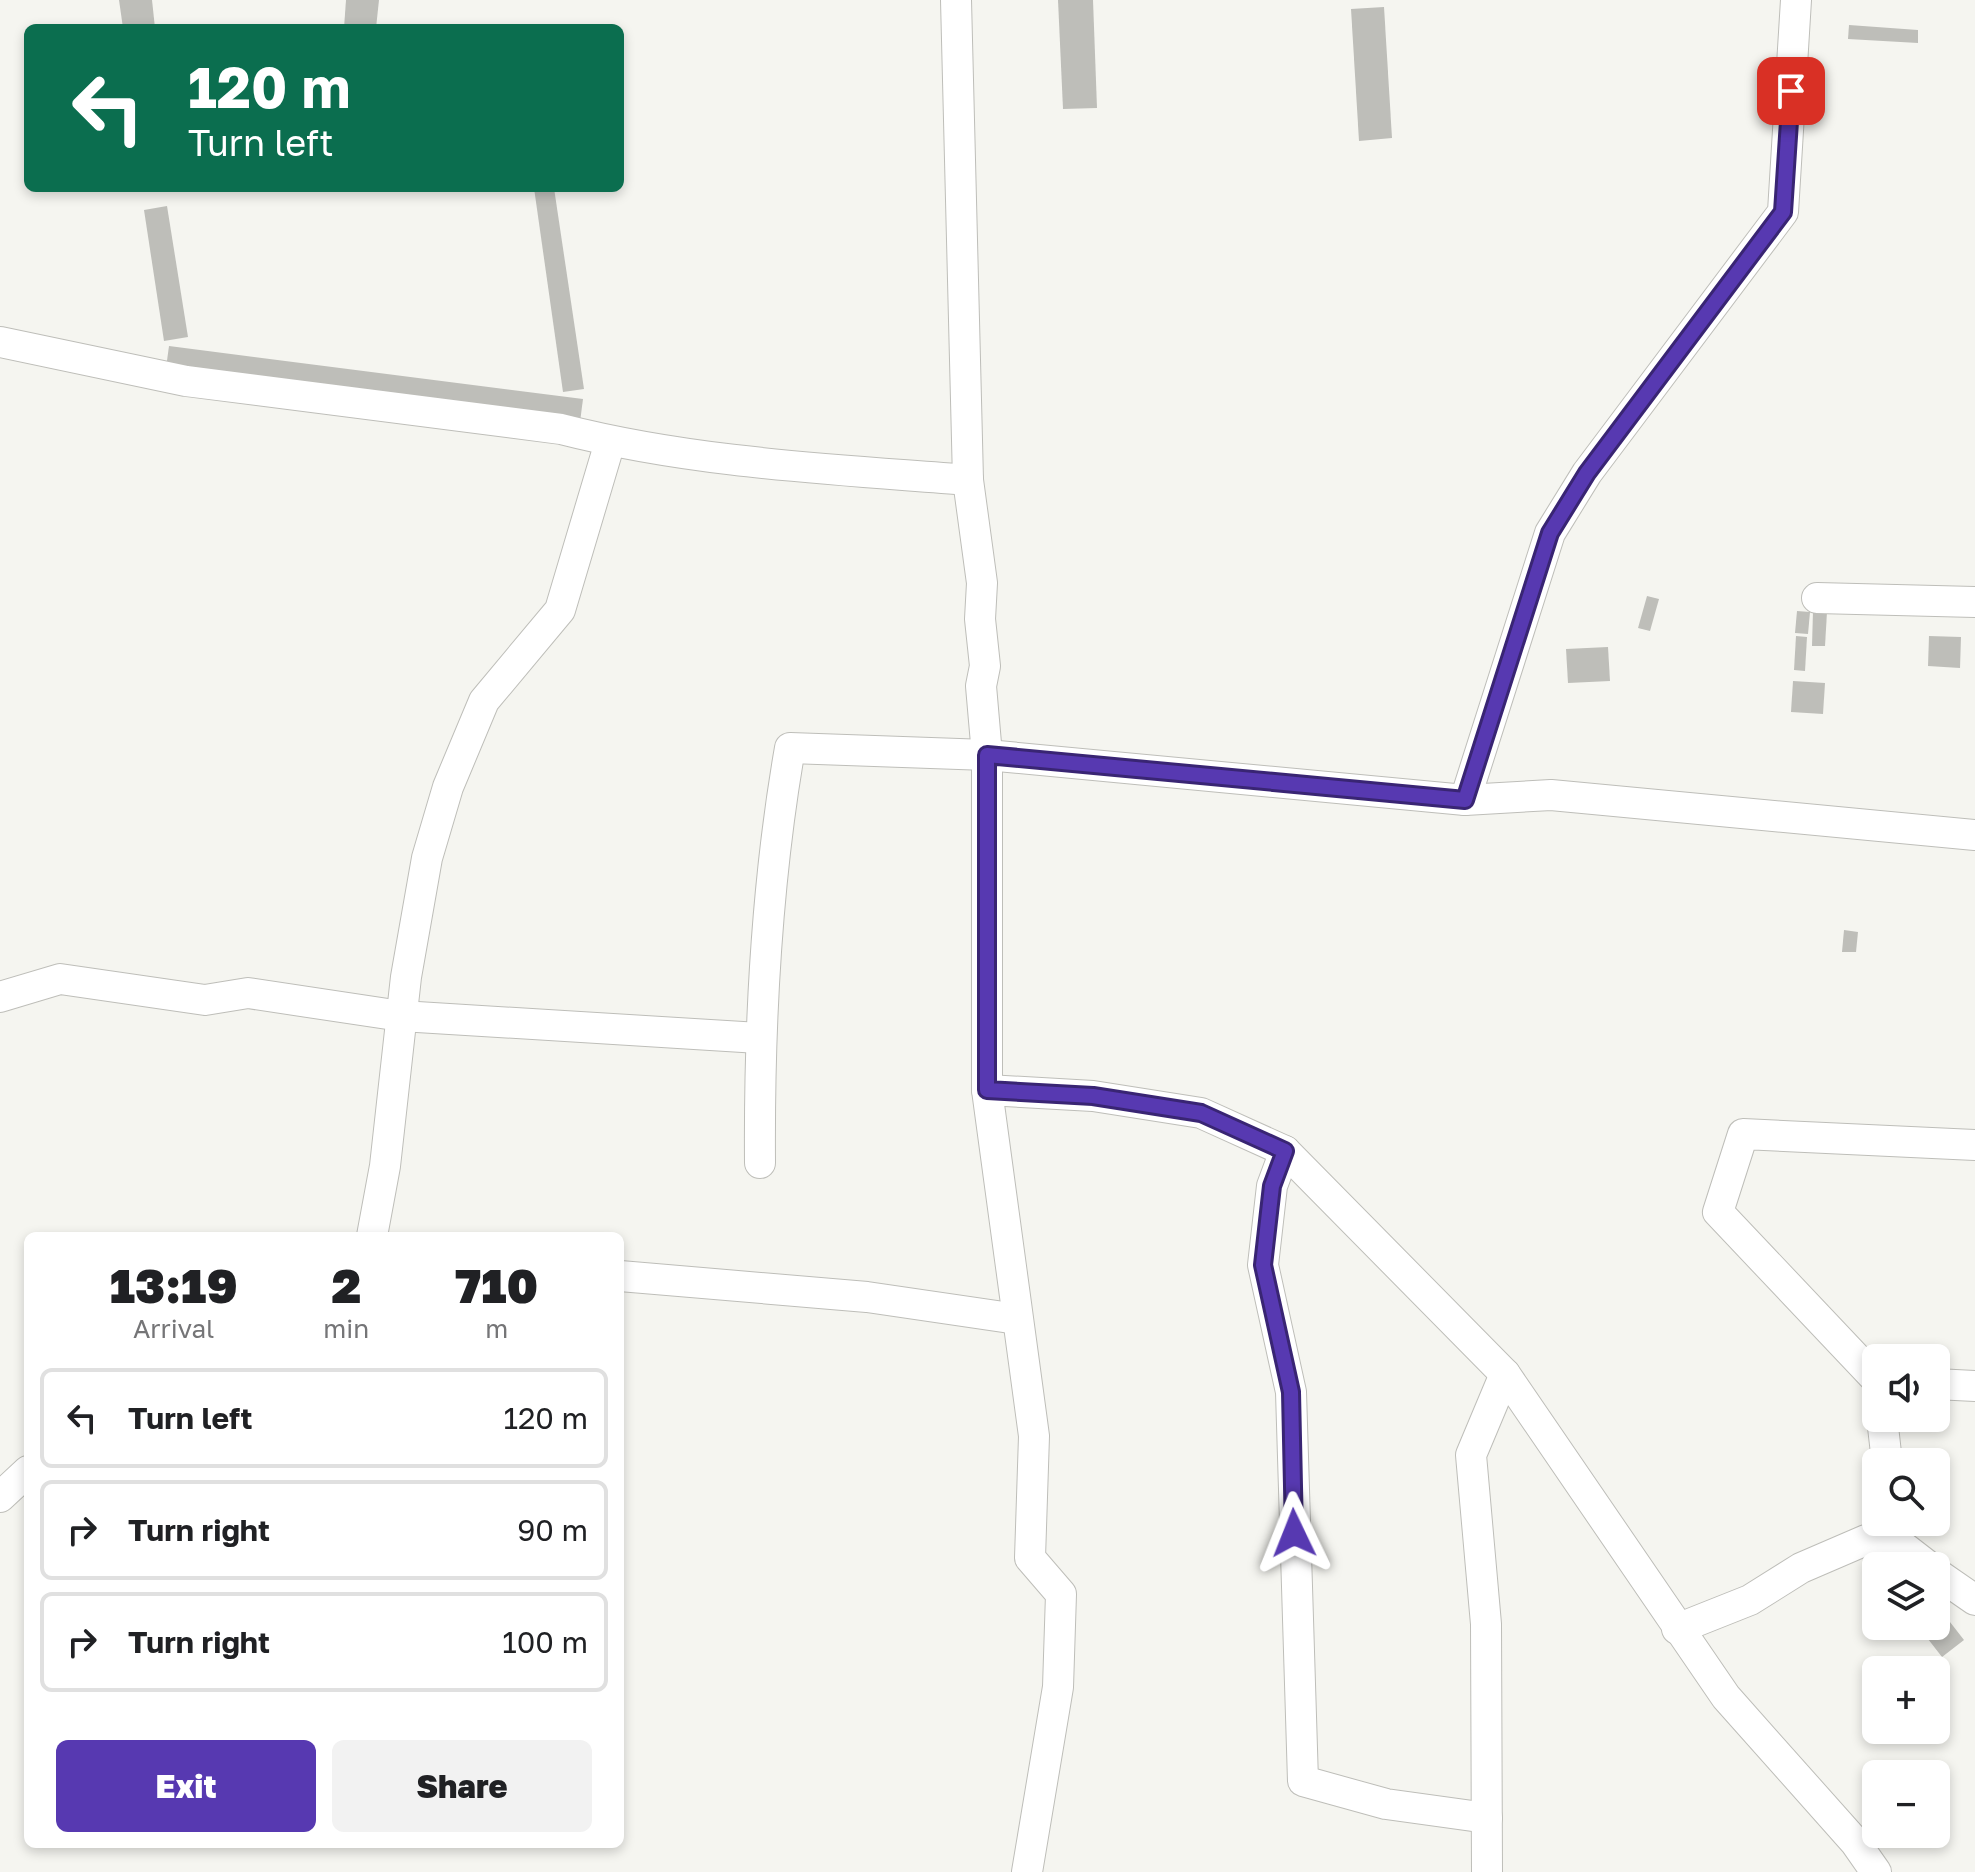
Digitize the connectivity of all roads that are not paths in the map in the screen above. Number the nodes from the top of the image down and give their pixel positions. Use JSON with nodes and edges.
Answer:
{"nodes":[{"id":1,"x":956,"y":0,"type":"edge"},
{"id":2,"x":1796,"y":0,"type":"edge"},
{"id":3,"x":0,"y":342,"type":"edge"},
{"id":4,"x":610,"y":442,"type":"junction"},
{"id":5,"x":968,"y":480,"type":"junction"},
{"id":6,"x":1817,"y":598,"type":"dead end"},
{"id":7,"x":1975,"y":602,"type":"edge"},
{"id":8,"x":987,"y":755,"type":"junction"},
{"id":9,"x":1465,"y":800,"type":"junction"},
{"id":10,"x":1975,"y":835,"type":"edge"},
{"id":11,"x":0,"y":997,"type":"edge"},
{"id":12,"x":401,"y":1016,"type":"junction"},
{"id":13,"x":759,"y":1038,"type":"junction"},
{"id":14,"x":987,"y":1090,"type":"junction"},
{"id":15,"x":1975,"y":1145,"type":"edge"},
{"id":16,"x":1285,"y":1151,"type":"junction"},
{"id":17,"x":760,"y":1163,"type":"dead end"},
{"id":18,"x":373,"y":1232,"type":"edge"},
{"id":19,"x":624,"y":1276,"type":"edge"},
{"id":20,"x":1017,"y":1319,"type":"junction"},
{"id":21,"x":1862,"y":1364,"type":"edge"},
{"id":22,"x":1505,"y":1374,"type":"junction"},
{"id":23,"x":1950,"y":1385,"type":"edge"},
{"id":24,"x":1975,"y":1386,"type":"edge"},
{"id":25,"x":24,"y":1475,"type":"edge"},
{"id":26,"x":0,"y":1497,"type":"edge"},
{"id":27,"x":1881,"y":1536,"type":"edge"},
{"id":28,"x":1900,"y":1536,"type":"edge"},
{"id":29,"x":1915,"y":1552,"type":"edge"},
{"id":30,"x":1950,"y":1583,"type":"edge"},
{"id":31,"x":1975,"y":1600,"type":"edge"},
{"id":32,"x":1677,"y":1629,"type":"junction"},
{"id":33,"x":1487,"y":1818,"type":"junction"},
{"id":34,"x":1027,"y":1872,"type":"edge"},
{"id":35,"x":1487,"y":1872,"type":"edge"},
{"id":36,"x":1876,"y":1872,"type":"edge"}],
"edges":[{"from":1,"to":5,"type":"street"},
{"from":2,"to":9,"type":"street"},
{"from":3,"to":4,"type":"street"},
{"from":4,"to":5,"type":"street"},
{"from":4,"to":12,"type":"street"},
{"from":5,"to":8,"type":"street"},
{"from":6,"to":7,"type":"street"},
{"from":8,"to":9,"type":"street"},
{"from":8,"to":13,"type":"street"},
{"from":8,"to":14,"type":"street"},
{"from":9,"to":10,"type":"street"},
{"from":11,"to":12,"type":"street"},
{"from":12,"to":13,"type":"street"},
{"from":12,"to":18,"type":"street"},
{"from":13,"to":17,"type":"street"},
{"from":14,"to":16,"type":"street"},
{"from":14,"to":20,"type":"street"},
{"from":15,"to":21,"type":"street"},
{"from":16,"to":22,"type":"street"},
{"from":16,"to":33,"type":"street"},
{"from":19,"to":20,"type":"street"},
{"from":20,"to":34,"type":"street"},
{"from":22,"to":32,"type":"street"},
{"from":22,"to":33,"type":"street"},
{"from":23,"to":24,"type":"street"},
{"from":25,"to":26,"type":"street"},
{"from":27,"to":32,"type":"street"},
{"from":28,"to":29,"type":"street"},
{"from":30,"to":31,"type":"street"},
{"from":32,"to":36,"type":"street"},
{"from":33,"to":35,"type":"street"}]}
